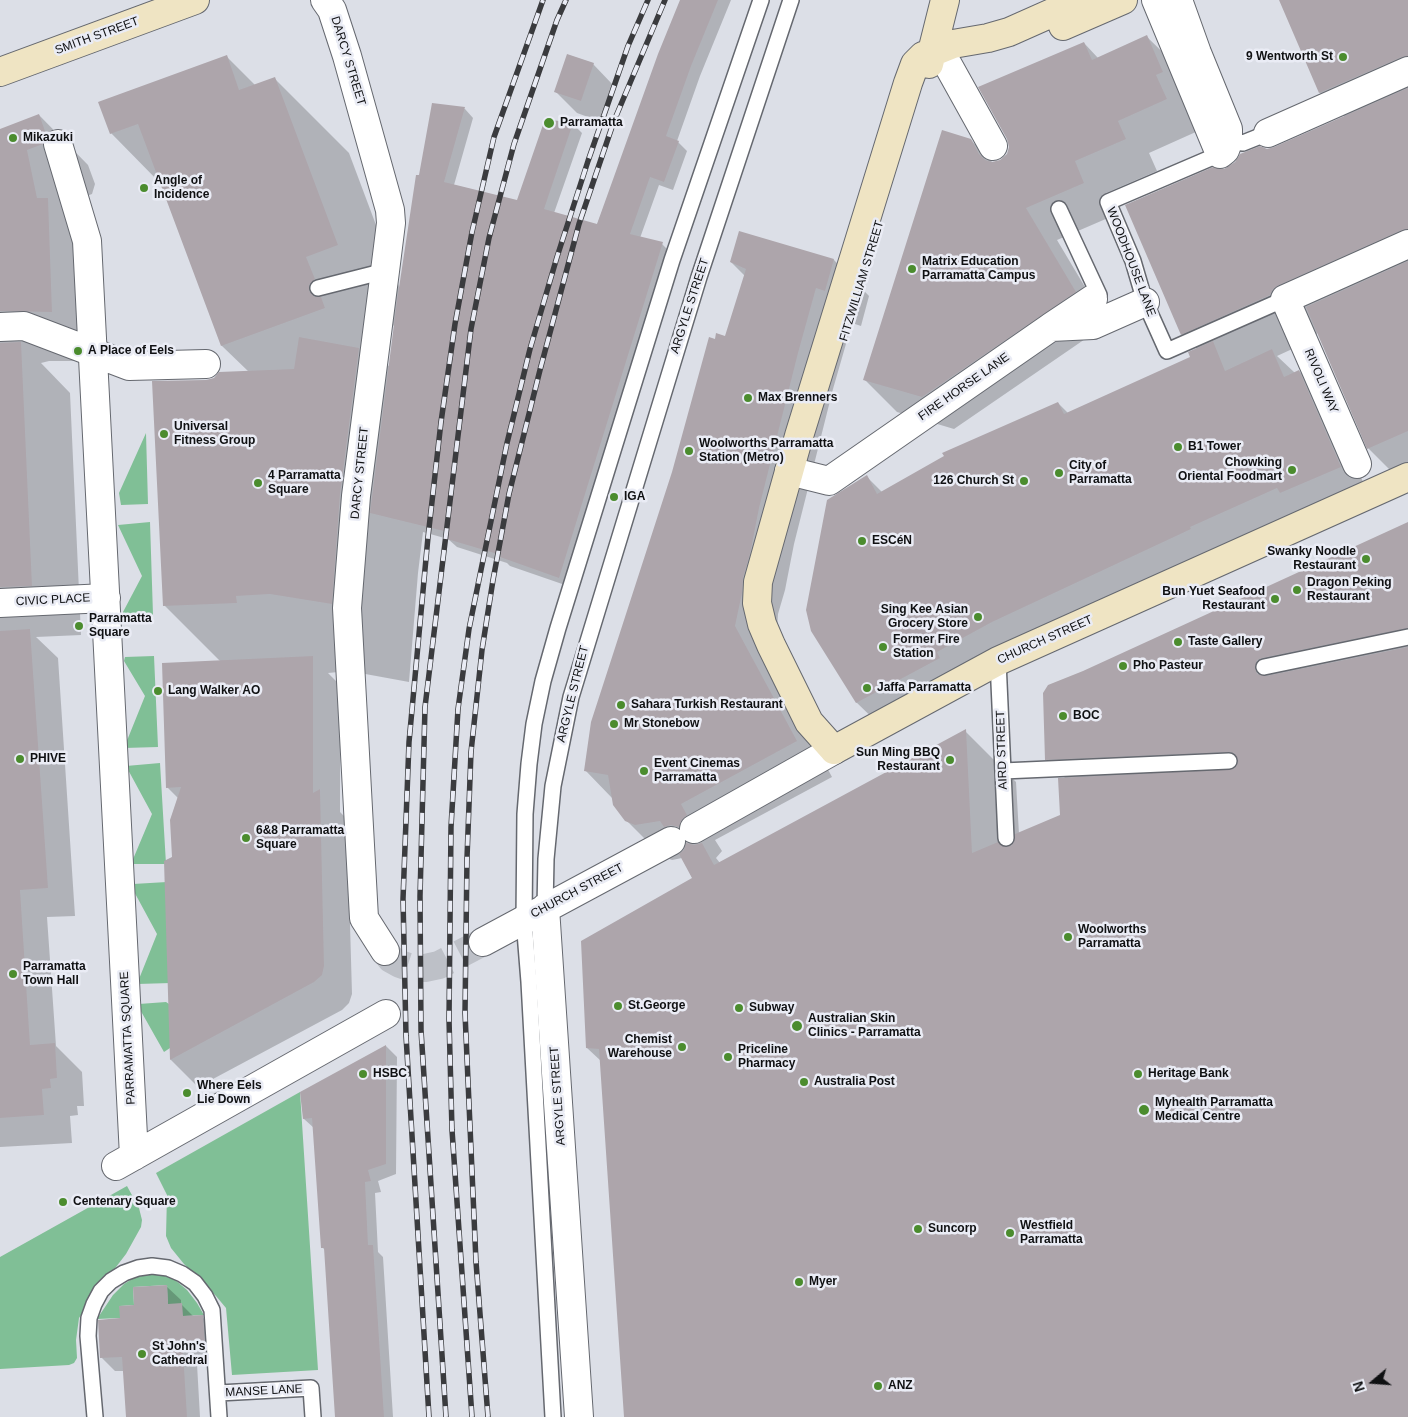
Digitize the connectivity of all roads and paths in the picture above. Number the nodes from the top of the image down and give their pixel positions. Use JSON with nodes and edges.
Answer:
{"nodes":[{"id":1,"x":195,"y":0,"type":"edge"},
{"id":2,"x":325,"y":0,"type":"edge"},
{"id":3,"x":761,"y":0,"type":"edge"},
{"id":4,"x":791,"y":0,"type":"edge"},
{"id":5,"x":945,"y":0,"type":"edge"},
{"id":6,"x":1081,"y":0,"type":"edge"},
{"id":7,"x":1123,"y":0,"type":"edge"},
{"id":8,"x":1156,"y":0,"type":"edge"},
{"id":9,"x":1178,"y":0,"type":"edge"},
{"id":10,"x":968,"y":40,"type":"junction"},
{"id":11,"x":941,"y":58,"type":"junction"},
{"id":12,"x":1408,"y":71,"type":"edge"},
{"id":13,"x":0,"y":72,"type":"edge"},
{"id":14,"x":1275,"y":135,"type":"joint"},
{"id":15,"x":58,"y":144,"type":"dead end"},
{"id":16,"x":1220,"y":145,"type":"junction"},
{"id":17,"x":993,"y":146,"type":"dead end"},
{"id":18,"x":1179,"y":172,"type":"junction"},
{"id":19,"x":1160,"y":190,"type":"dead end"},
{"id":20,"x":1059,"y":209,"type":"dead end"},
{"id":21,"x":1404,"y":246,"type":"edge"},
{"id":22,"x":385,"y":271,"type":"junction"},
{"id":23,"x":318,"y":288,"type":"dead end"},
{"id":24,"x":1093,"y":299,"type":"joint"},
{"id":25,"x":1286,"y":299,"type":"junction"},
{"id":26,"x":1145,"y":302,"type":"junction"},
{"id":27,"x":1051,"y":327,"type":"junction"},
{"id":28,"x":0,"y":328,"type":"edge"},
{"id":29,"x":92,"y":352,"type":"junction"},
{"id":30,"x":206,"y":364,"type":"dead end"},
{"id":31,"x":1357,"y":464,"type":"dead end"},
{"id":32,"x":797,"y":473,"type":"junction"},
{"id":33,"x":1408,"y":477,"type":"edge"},
{"id":34,"x":106,"y":598,"type":"junction"},
{"id":35,"x":0,"y":603,"type":"edge"},
{"id":36,"x":1408,"y":637,"type":"edge"},
{"id":37,"x":998,"y":661,"type":"junction"},
{"id":38,"x":1264,"y":667,"type":"dead end"},
{"id":39,"x":834,"y":750,"type":"junction"},
{"id":40,"x":1229,"y":761,"type":"dead end"},
{"id":41,"x":1003,"y":772,"type":"junction"},
{"id":42,"x":1006,"y":838,"type":"dead end"},
{"id":43,"x":534,"y":914,"type":"junction"},
{"id":44,"x":483,"y":942,"type":"tunnel mouth"},
{"id":45,"x":385,"y":951,"type":"tunnel mouth"},
{"id":46,"x":386,"y":1014,"type":"dead end"},
{"id":47,"x":219,"y":1393,"type":"junction"},
{"id":48,"x":95,"y":1417,"type":"edge"},
{"id":49,"x":219,"y":1417,"type":"edge"},
{"id":50,"x":312,"y":1417,"type":"edge"},
{"id":51,"x":553,"y":1417,"type":"edge"},
{"id":52,"x":579,"y":1417,"type":"edge"}],
"edges":[{"from":1,"to":13,"type":"street","name":"SMITH STREET"},
{"from":2,"to":22,"type":"street","name":"DARCY STREET"},
{"from":3,"to":43,"type":"lane","name":"ARGYLE STREET"},
{"from":4,"to":43,"type":"lane","name":"ARGYLE STREET"},
{"from":5,"to":10,"type":"street"},
{"from":5,"to":11,"type":"street"},
{"from":6,"to":10,"type":"street"},
{"from":7,"to":11,"type":"street"},
{"from":8,"to":16,"type":"street"},
{"from":9,"to":16,"type":"street"},
{"from":10,"to":11,"type":"street"},
{"from":11,"to":17,"type":"street"},
{"from":11,"to":32,"type":"street","name":"FITZWILLIAM STREET"},
{"from":11,"to":32,"type":"street","name":"FITZWILLIAM STREET"},
{"from":12,"to":14,"type":"street"},
{"from":14,"to":16,"type":"lane","name":"WOODHOUSE LANE"},
{"from":15,"to":29,"type":"street","name":"PARRAMATTA SQUARE"},
{"from":16,"to":18,"type":"lane","name":"WOODHOUSE LANE"},
{"from":18,"to":19,"type":"lane"},
{"from":18,"to":26,"type":"lane","name":"WOODHOUSE LANE"},
{"from":20,"to":24,"type":"lane"},
{"from":21,"to":25,"type":"street"},
{"from":22,"to":23,"type":"lane"},
{"from":22,"to":45,"type":"street","name":"DARCY STREET"},
{"from":24,"to":27,"type":"street","name":"FIRE HORSE LANE"},
{"from":25,"to":26,"type":"lane","name":"WOODHOUSE LANE"},
{"from":25,"to":31,"type":"street","name":"RIVOLI WAY"},
{"from":26,"to":27,"type":"street"},
{"from":27,"to":32,"type":"street","name":"FIRE HORSE LANE"},
{"from":28,"to":29,"type":"street"},
{"from":29,"to":30,"type":"street"},
{"from":29,"to":34,"type":"street","name":"PARRAMATTA SQUARE"},
{"from":32,"to":39,"type":"street","name":"FITZWILLIAM STREET"},
{"from":33,"to":37,"type":"street","name":"CHURCH STREET"},
{"from":34,"to":35,"type":"street","name":"CIVIC PLACE"},
{"from":34,"to":46,"type":"street","name":"PARRAMATTA SQUARE"},
{"from":36,"to":38,"type":"lane"},
{"from":37,"to":39,"type":"street","name":"CHURCH STREET"},
{"from":37,"to":41,"type":"lane","name":"AIRD STREET"},
{"from":39,"to":43,"type":"street","name":"CHURCH STREET"},
{"from":40,"to":41,"type":"lane"},
{"from":41,"to":42,"type":"lane","name":"AIRD STREET"},
{"from":43,"to":44,"type":"street","name":"CHURCH STREET"},
{"from":43,"to":51,"type":"lane","name":"ARGYLE STREET"},
{"from":43,"to":52,"type":"street","name":"ARGYLE STREET"},
{"from":47,"to":48,"type":"lane"},
{"from":47,"to":49,"type":"lane"},
{"from":47,"to":50,"type":"lane","name":"MANSE LANE"}]}
